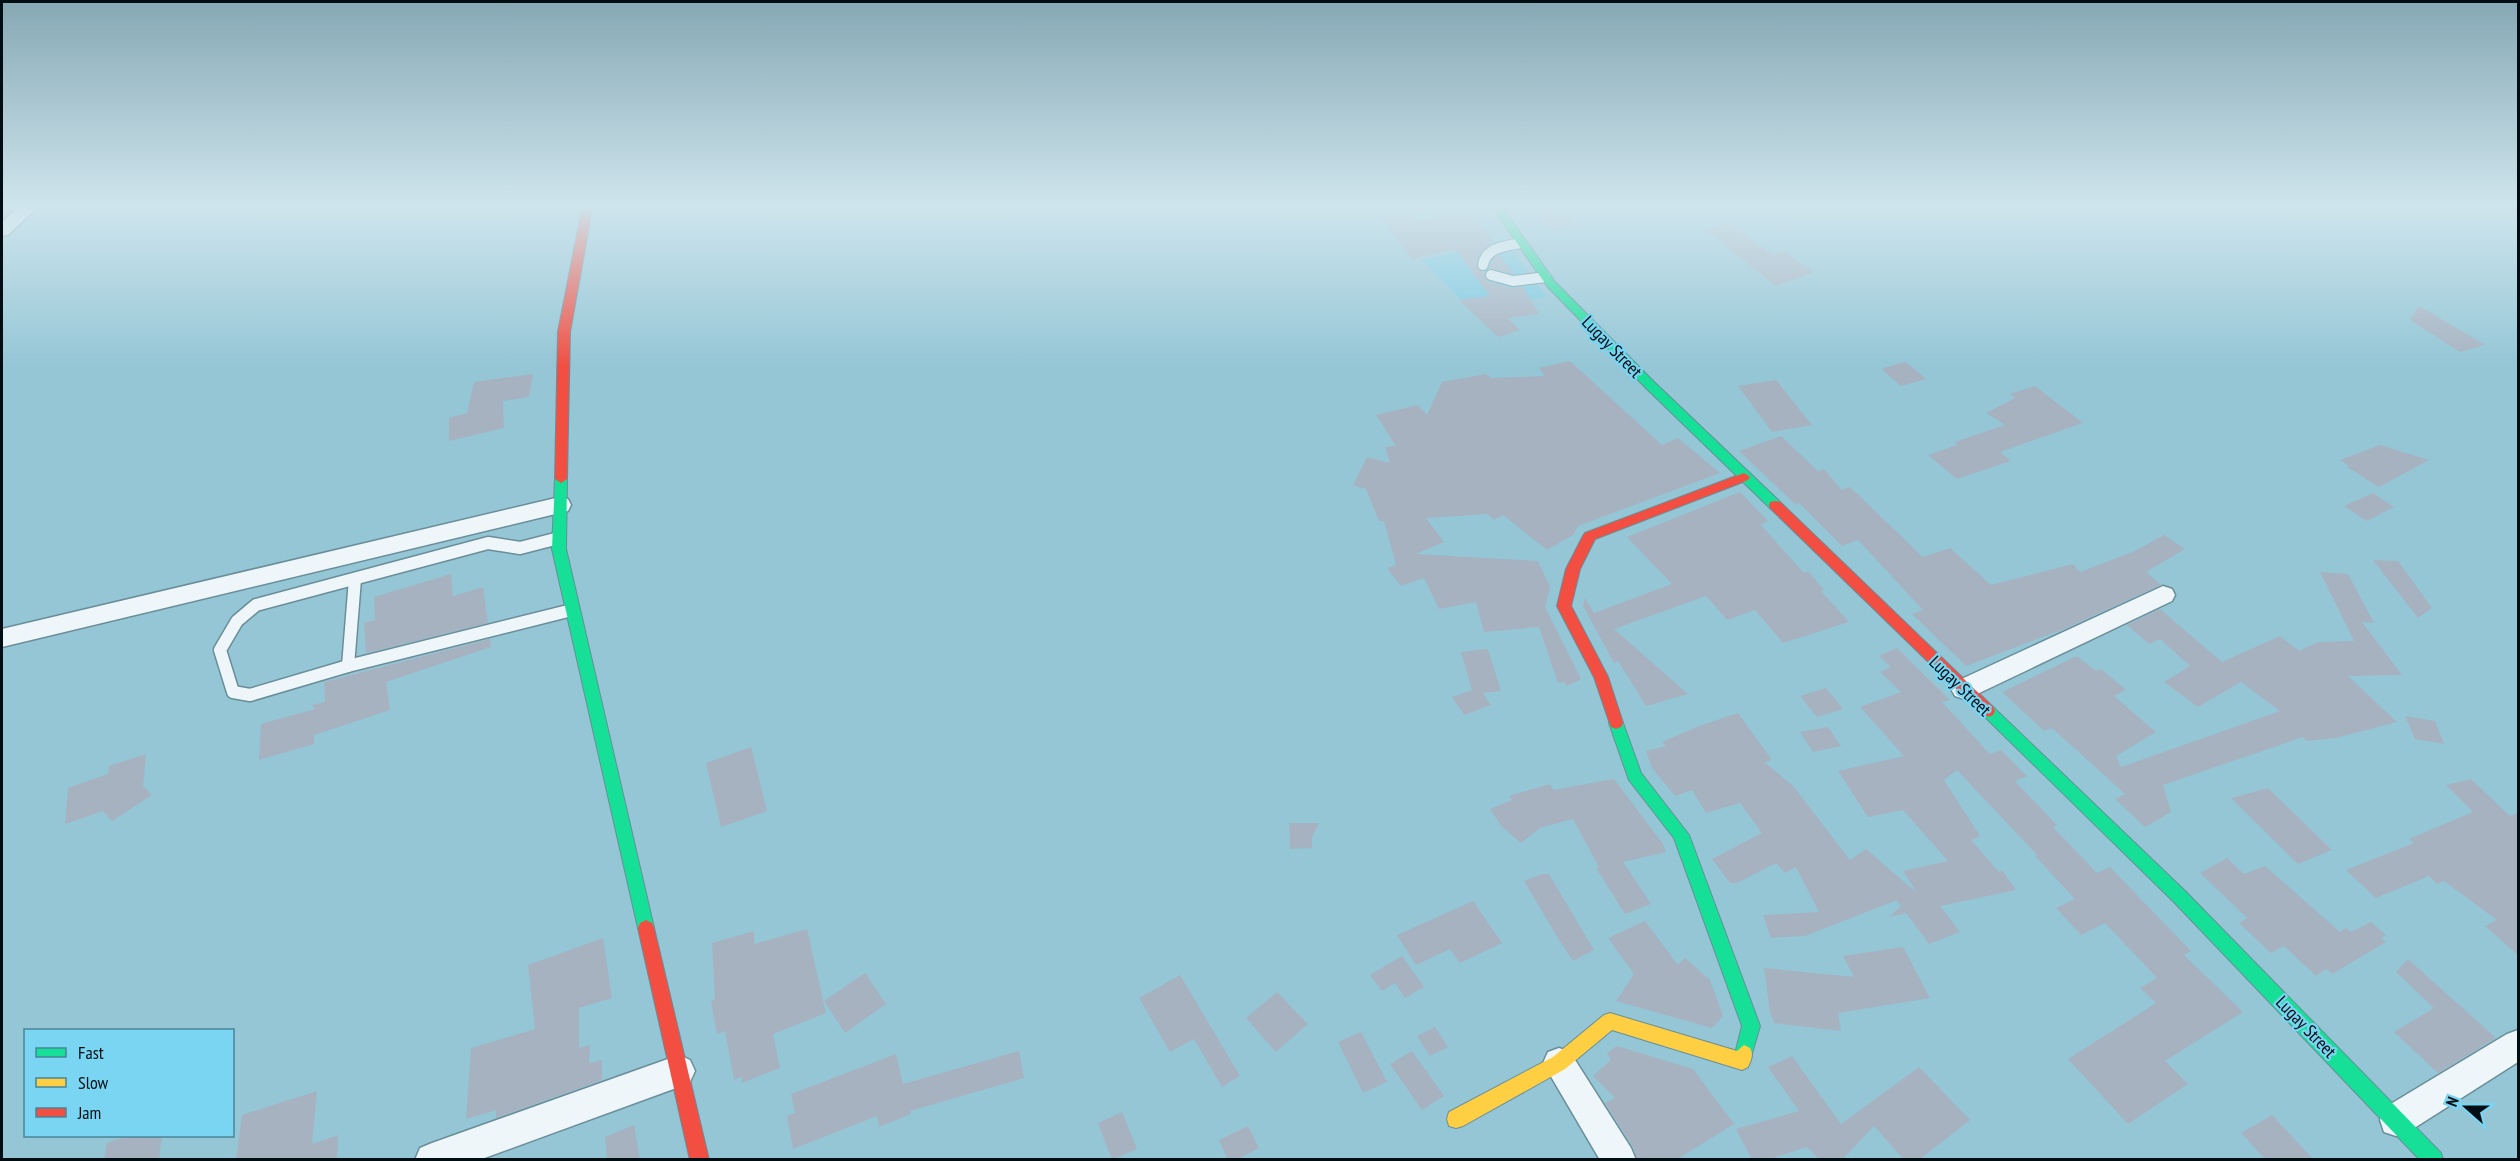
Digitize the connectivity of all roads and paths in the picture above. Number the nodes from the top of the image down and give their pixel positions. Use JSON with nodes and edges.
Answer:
{"nodes":[{"id":1,"x":578,"y":258,"type":"edge"},
{"id":2,"x":1485,"y":258,"type":"edge"},
{"id":3,"x":1532,"y":258,"type":"edge"},
{"id":4,"x":1483,"y":265,"type":"dead end"},
{"id":5,"x":1491,"y":274,"type":"dead end"},
{"id":6,"x":1546,"y":277,"type":"junction"},
{"id":7,"x":1744,"y":477,"type":"junction"},
{"id":8,"x":560,"y":505,"type":"junction"},
{"id":9,"x":559,"y":538,"type":"junction"},
{"id":10,"x":355,"y":579,"type":"junction"},
{"id":11,"x":2163,"y":596,"type":"dead end"},
{"id":12,"x":573,"y":609,"type":"junction"},
{"id":13,"x":2,"y":638,"type":"edge"},
{"id":14,"x":348,"y":666,"type":"junction"},
{"id":15,"x":1964,"y":689,"type":"junction"},
{"id":16,"x":2518,"y":1045,"type":"edge"},
{"id":17,"x":1559,"y":1063,"type":"junction"},
{"id":18,"x":679,"y":1071,"type":"junction"},
{"id":19,"x":1456,"y":1119,"type":"dead end"},
{"id":20,"x":2396,"y":1120,"type":"junction"},
{"id":21,"x":432,"y":1160,"type":"edge"},
{"id":22,"x":700,"y":1160,"type":"edge"},
{"id":23,"x":1618,"y":1160,"type":"edge"},
{"id":24,"x":2434,"y":1160,"type":"edge"}],
"edges":[{"from":1,"to":8,"type":"street"},
{"from":2,"to":4,"type":"lane"},
{"from":3,"to":6,"type":"street","name":"Lugay Street"},
{"from":5,"to":6,"type":"lane"},
{"from":6,"to":7,"type":"street","name":"Lugay Street"},
{"from":7,"to":15,"type":"street","name":"Lugay Street"},
{"from":7,"to":17,"type":"street"},
{"from":8,"to":9,"type":"street"},
{"from":8,"to":13,"type":"street"},
{"from":9,"to":10,"type":"lane"},
{"from":9,"to":12,"type":"street"},
{"from":10,"to":14,"type":"lane"},
{"from":10,"to":14,"type":"lane"},
{"from":11,"to":15,"type":"street"},
{"from":12,"to":14,"type":"lane"},
{"from":12,"to":18,"type":"street"},
{"from":15,"to":20,"type":"street","name":"Lugay Street"},
{"from":16,"to":20,"type":"street"},
{"from":17,"to":19,"type":"street"},
{"from":17,"to":23,"type":"street"},
{"from":18,"to":21,"type":"street"},
{"from":18,"to":22,"type":"street"},
{"from":20,"to":24,"type":"street","name":"Lugay Street"}]}
